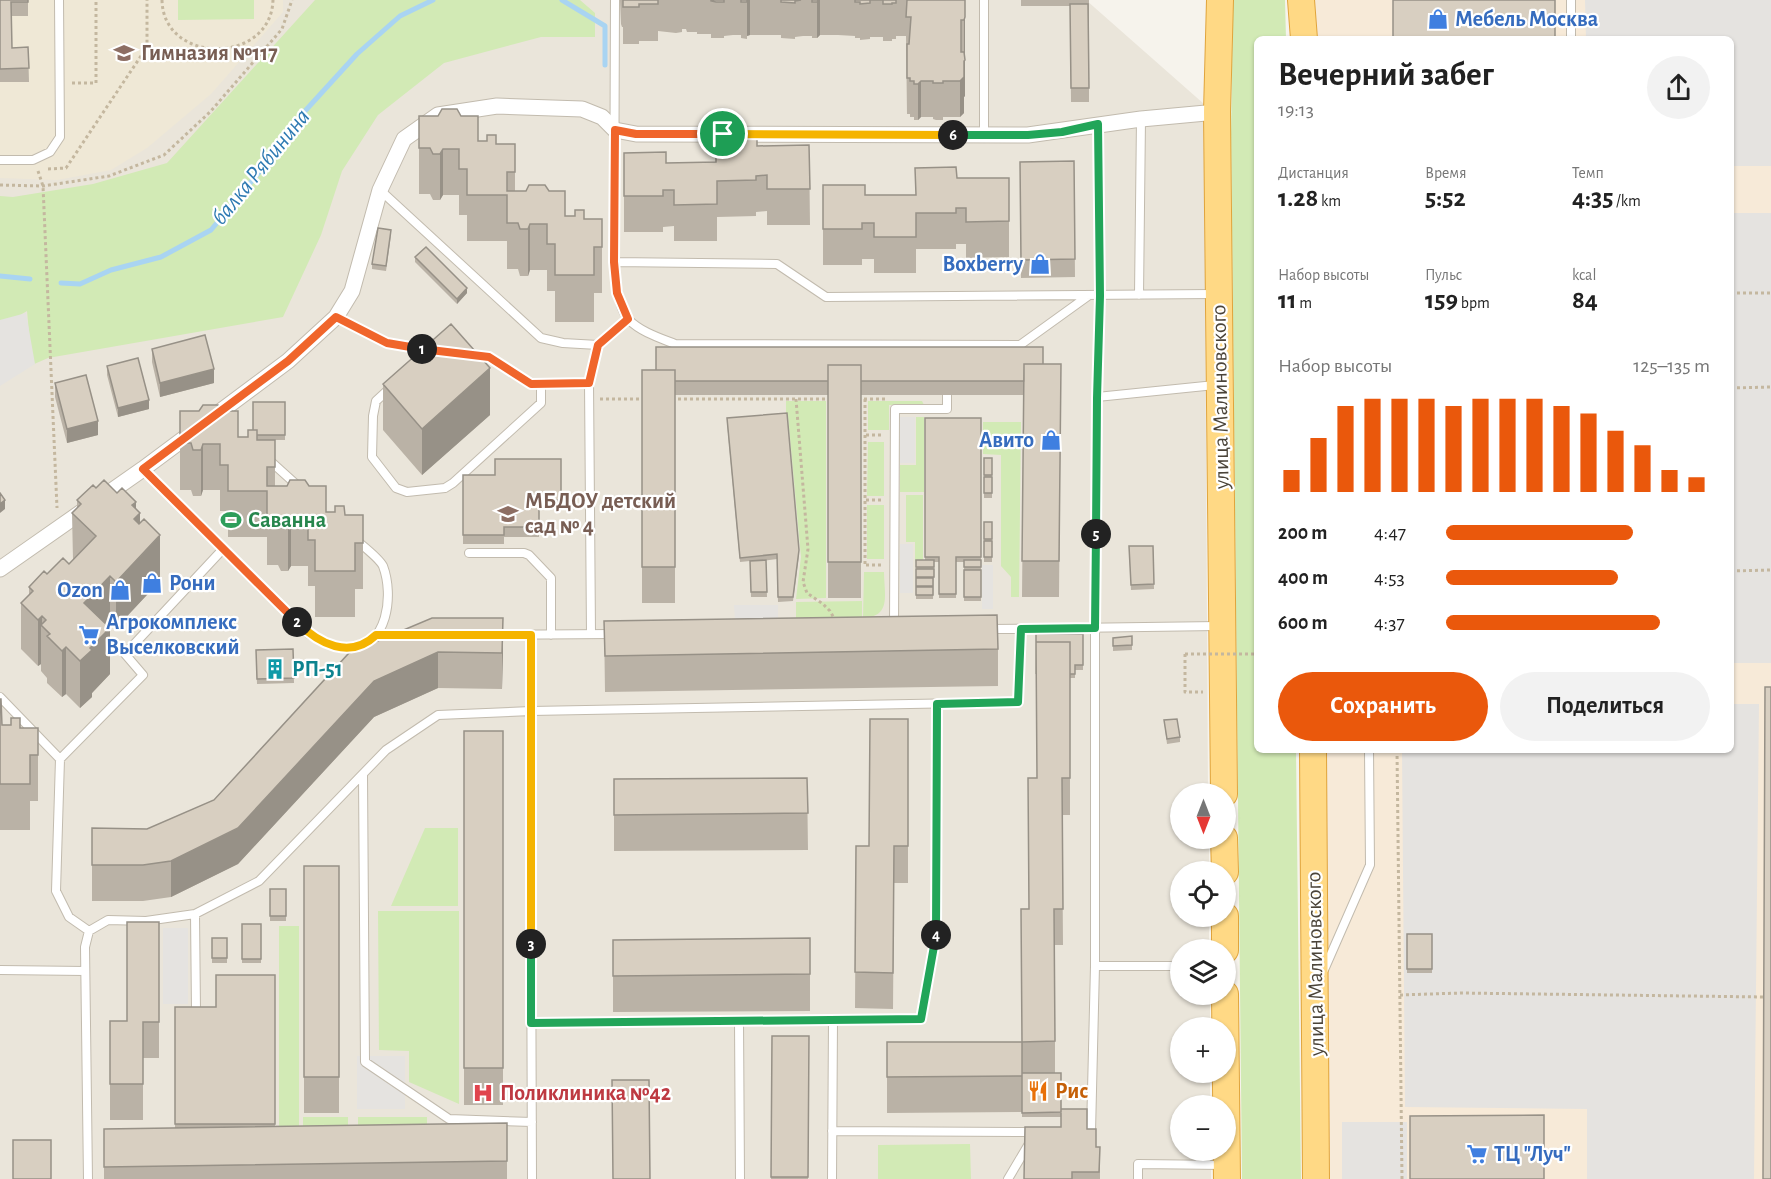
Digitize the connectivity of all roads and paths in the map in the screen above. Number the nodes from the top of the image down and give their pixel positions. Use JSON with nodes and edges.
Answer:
{"nodes":[{"id":1,"x":59,"y":0,"type":"edge"},
{"id":2,"x":96,"y":0,"type":"edge"},
{"id":3,"x":147,"y":0,"type":"edge"},
{"id":4,"x":162,"y":0,"type":"edge"},
{"id":5,"x":273,"y":0,"type":"edge"},
{"id":6,"x":292,"y":0,"type":"edge"},
{"id":7,"x":615,"y":0,"type":"edge"},
{"id":8,"x":984,"y":0,"type":"edge"},
{"id":9,"x":1220,"y":0,"type":"edge"},
{"id":10,"x":1301,"y":0,"type":"edge"},
{"id":11,"x":1571,"y":0,"type":"edge"},
{"id":12,"x":1304,"y":36,"type":"edge"},
{"id":13,"x":1571,"y":36,"type":"edge"},
{"id":14,"x":60,"y":83,"type":"junction"},
{"id":15,"x":1217,"y":112,"type":"junction"},
{"id":16,"x":1141,"y":119,"type":"junction"},
{"id":17,"x":1098,"y":124,"type":"junction"},
{"id":18,"x":615,"y":130,"type":"junction"},
{"id":19,"x":984,"y":135,"type":"junction"},
{"id":20,"x":0,"y":160,"type":"edge"},
{"id":21,"x":0,"y":185,"type":"edge"},
{"id":22,"x":43,"y":186,"type":"junction"},
{"id":23,"x":380,"y":190,"type":"junction"},
{"id":24,"x":614,"y":262,"type":"junction"},
{"id":25,"x":1734,"y":293,"type":"edge"},
{"id":26,"x":1219,"y":294,"type":"junction"},
{"id":27,"x":1771,"y":294,"type":"edge"},
{"id":28,"x":1139,"y":295,"type":"junction"},
{"id":29,"x":1088,"y":296,"type":"junction"},
{"id":30,"x":1100,"y":296,"type":"junction"},
{"id":31,"x":336,"y":317,"type":"junction"},
{"id":32,"x":628,"y":319,"type":"junction"},
{"id":33,"x":598,"y":345,"type":"junction"},
{"id":34,"x":443,"y":352,"type":"edge"},
{"id":35,"x":466,"y":355,"type":"edge"},
{"id":36,"x":589,"y":383,"type":"junction"},
{"id":37,"x":541,"y":384,"type":"junction"},
{"id":38,"x":1220,"y":384,"type":"junction"},
{"id":39,"x":392,"y":386,"type":"edge"},
{"id":40,"x":1771,"y":387,"type":"edge"},
{"id":41,"x":1734,"y":388,"type":"edge"},
{"id":42,"x":947,"y":395,"type":"edge"},
{"id":43,"x":1097,"y":398,"type":"junction"},
{"id":44,"x":589,"y":399,"type":"junction"},
{"id":45,"x":647,"y":399,"type":"edge"},
{"id":46,"x":670,"y":399,"type":"edge"},
{"id":47,"x":796,"y":399,"type":"junction"},
{"id":48,"x":835,"y":399,"type":"edge"},
{"id":49,"x":855,"y":399,"type":"edge"},
{"id":50,"x":865,"y":399,"type":"junction"},
{"id":51,"x":889,"y":399,"type":"dead end"},
{"id":52,"x":863,"y":435,"type":"junction"},
{"id":53,"x":895,"y":435,"type":"junction"},
{"id":54,"x":261,"y":453,"type":"edge"},
{"id":55,"x":143,"y":469,"type":"junction"},
{"id":56,"x":304,"y":493,"type":"edge"},
{"id":57,"x":863,"y":500,"type":"junction"},
{"id":58,"x":895,"y":500,"type":"junction"},
{"id":59,"x":58,"y":528,"type":"junction"},
{"id":60,"x":348,"y":532,"type":"edge"},
{"id":61,"x":223,"y":549,"type":"junction"},
{"id":62,"x":469,"y":553,"type":"dead end"},
{"id":63,"x":895,"y":565,"type":"junction"},
{"id":64,"x":0,"y":569,"type":"edge"},
{"id":65,"x":1771,"y":570,"type":"edge"},
{"id":66,"x":1734,"y":571,"type":"edge"},
{"id":67,"x":836,"y":621,"type":"edge"},
{"id":68,"x":1222,"y":626,"type":"junction"},
{"id":69,"x":1095,"y":628,"type":"junction"},
{"id":70,"x":982,"y":629,"type":"edge"},
{"id":71,"x":1021,"y":629,"type":"junction"},
{"id":72,"x":905,"y":630,"type":"edge"},
{"id":73,"x":591,"y":634,"type":"junction"},
{"id":74,"x":626,"y":634,"type":"edge"},
{"id":75,"x":376,"y":635,"type":"junction"},
{"id":76,"x":412,"y":635,"type":"edge"},
{"id":77,"x":483,"y":635,"type":"edge"},
{"id":78,"x":531,"y":635,"type":"junction"},
{"id":79,"x":552,"y":635,"type":"junction"},
{"id":80,"x":1254,"y":654,"type":"edge"},
{"id":81,"x":1185,"y":692,"type":"dead end"},
{"id":82,"x":0,"y":697,"type":"edge"},
{"id":83,"x":937,"y":704,"type":"junction"},
{"id":84,"x":531,"y":711,"type":"junction"},
{"id":85,"x":1312,"y":753,"type":"edge"},
{"id":86,"x":1369,"y":753,"type":"edge"},
{"id":87,"x":1397,"y":753,"type":"edge"},
{"id":88,"x":60,"y":759,"type":"junction"},
{"id":89,"x":363,"y":775,"type":"junction"},
{"id":90,"x":1224,"y":783,"type":"edge"},
{"id":91,"x":195,"y":914,"type":"junction"},
{"id":92,"x":89,"y":931,"type":"junction"},
{"id":93,"x":1095,"y":966,"type":"junction"},
{"id":94,"x":1170,"y":966,"type":"edge"},
{"id":95,"x":0,"y":970,"type":"edge"},
{"id":96,"x":85,"y":971,"type":"junction"},
{"id":97,"x":1315,"y":991,"type":"junction"},
{"id":98,"x":1400,"y":995,"type":"junction"},
{"id":99,"x":1764,"y":997,"type":"edge"},
{"id":100,"x":1226,"y":1005,"type":"edge"},
{"id":101,"x":196,"y":1011,"type":"edge"},
{"id":102,"x":833,"y":1020,"type":"junction"},
{"id":103,"x":739,"y":1021,"type":"junction"},
{"id":104,"x":531,"y":1023,"type":"junction"},
{"id":105,"x":532,"y":1122,"type":"junction"},
{"id":106,"x":832,"y":1131,"type":"junction"},
{"id":107,"x":1035,"y":1132,"type":"junction"},
{"id":108,"x":1046,"y":1132,"type":"edge"},
{"id":109,"x":1080,"y":1132,"type":"edge"},
{"id":110,"x":1227,"y":1172,"type":"edge"},
{"id":111,"x":88,"y":1179,"type":"edge"},
{"id":112,"x":532,"y":1179,"type":"edge"},
{"id":113,"x":741,"y":1179,"type":"edge"},
{"id":114,"x":832,"y":1179,"type":"edge"},
{"id":115,"x":1008,"y":1179,"type":"edge"},
{"id":116,"x":1138,"y":1179,"type":"edge"},
{"id":117,"x":1316,"y":1179,"type":"edge"},
{"id":118,"x":1402,"y":1179,"type":"edge"}],
"edges":[{"from":1,"to":14,"type":"lane"},
{"from":2,"to":14,"type":"path"},
{"from":3,"to":22,"type":"path"},
{"from":4,"to":5,"type":"path"},
{"from":6,"to":22,"type":"path"},
{"from":7,"to":18,"type":"lane"},
{"from":8,"to":19,"type":"lane"},
{"from":9,"to":15,"type":"highway","name":"улица Малиновского"},
{"from":10,"to":12,"type":"highway"},
{"from":11,"to":13,"type":"lane"},
{"from":14,"to":20,"type":"lane"},
{"from":15,"to":16,"type":"street"},
{"from":15,"to":26,"type":"highway","name":"улица Малиновского"},
{"from":16,"to":17,"type":"street"},
{"from":16,"to":28,"type":"lane"},
{"from":17,"to":19,"type":"street"},
{"from":17,"to":30,"type":"path"},
{"from":18,"to":19,"type":"street"},
{"from":18,"to":23,"type":"street"},
{"from":18,"to":24,"type":"lane"},
{"from":21,"to":22,"type":"path"},
{"from":22,"to":59,"type":"path"},
{"from":23,"to":31,"type":"street"},
{"from":23,"to":33,"type":"lane"},
{"from":24,"to":29,"type":"lane"},
{"from":24,"to":32,"type":"lane"},
{"from":25,"to":27,"type":"path"},
{"from":26,"to":28,"type":"lane"},
{"from":26,"to":38,"type":"highway","name":"улица Малиновского"},
{"from":28,"to":30,"type":"lane"},
{"from":29,"to":30,"type":"lane"},
{"from":29,"to":32,"type":"lane"},
{"from":30,"to":43,"type":"path"},
{"from":31,"to":34,"type":"lane"},
{"from":31,"to":55,"type":"street"},
{"from":32,"to":33,"type":"lane"},
{"from":33,"to":36,"type":"lane"},
{"from":35,"to":37,"type":"lane"},
{"from":36,"to":37,"type":"lane"},
{"from":36,"to":44,"type":"lane"},
{"from":37,"to":39,"type":"lane"},
{"from":38,"to":43,"type":"lane"},
{"from":38,"to":68,"type":"highway","name":"улица Малиновского"},
{"from":40,"to":41,"type":"path"},
{"from":42,"to":53,"type":"lane"},
{"from":43,"to":69,"type":"path"},
{"from":44,"to":45,"type":"path"},
{"from":44,"to":73,"type":"lane"},
{"from":46,"to":47,"type":"path"},
{"from":47,"to":48,"type":"path"},
{"from":47,"to":67,"type":"path"},
{"from":49,"to":50,"type":"path"},
{"from":50,"to":51,"type":"path"},
{"from":50,"to":52,"type":"path"},
{"from":52,"to":53,"type":"path"},
{"from":52,"to":57,"type":"path"},
{"from":53,"to":58,"type":"lane"},
{"from":54,"to":56,"type":"lane"},
{"from":55,"to":59,"type":"street"},
{"from":55,"to":61,"type":"lane"},
{"from":57,"to":58,"type":"path"},
{"from":57,"to":63,"type":"path"},
{"from":58,"to":63,"type":"lane"},
{"from":59,"to":64,"type":"street"},
{"from":60,"to":75,"type":"lane"},
{"from":61,"to":75,"type":"lane"},
{"from":61,"to":88,"type":"lane"},
{"from":62,"to":79,"type":"lane"},
{"from":63,"to":72,"type":"lane"},
{"from":65,"to":66,"type":"path"},
{"from":68,"to":69,"type":"lane"},
{"from":68,"to":90,"type":"highway","name":"улица Малиновского"},
{"from":69,"to":71,"type":"lane"},
{"from":69,"to":93,"type":"lane"},
{"from":70,"to":71,"type":"lane"},
{"from":71,"to":83,"type":"lane"},
{"from":73,"to":74,"type":"lane"},
{"from":73,"to":79,"type":"lane"},
{"from":75,"to":76,"type":"lane"},
{"from":77,"to":78,"type":"lane"},
{"from":78,"to":79,"type":"lane"},
{"from":78,"to":84,"type":"lane"},
{"from":80,"to":81,"type":"path","bridge":true},
{"from":82,"to":88,"type":"lane"},
{"from":83,"to":84,"type":"lane"},
{"from":83,"to":102,"type":"lane"},
{"from":84,"to":89,"type":"lane"},
{"from":84,"to":104,"type":"lane"},
{"from":85,"to":97,"type":"highway","name":"улица Малиновского"},
{"from":86,"to":97,"type":"lane"},
{"from":87,"to":98,"type":"path"},
{"from":88,"to":92,"type":"lane"},
{"from":89,"to":91,"type":"lane"},
{"from":89,"to":105,"type":"lane"},
{"from":91,"to":92,"type":"lane"},
{"from":91,"to":101,"type":"lane"},
{"from":92,"to":96,"type":"lane"},
{"from":93,"to":94,"type":"lane"},
{"from":93,"to":109,"type":"lane"},
{"from":95,"to":96,"type":"lane"},
{"from":96,"to":111,"type":"lane"},
{"from":97,"to":117,"type":"highway","name":"улица Малиновского"},
{"from":98,"to":99,"type":"path"},
{"from":98,"to":118,"type":"path"},
{"from":100,"to":110,"type":"highway"},
{"from":102,"to":103,"type":"lane"},
{"from":102,"to":106,"type":"lane"},
{"from":103,"to":104,"type":"lane"},
{"from":103,"to":113,"type":"lane"},
{"from":104,"to":105,"type":"lane"},
{"from":105,"to":112,"type":"lane"},
{"from":106,"to":107,"type":"lane"},
{"from":106,"to":114,"type":"lane"},
{"from":107,"to":108,"type":"lane"},
{"from":107,"to":115,"type":"lane"},
{"from":110,"to":116,"type":"lane"}]}
